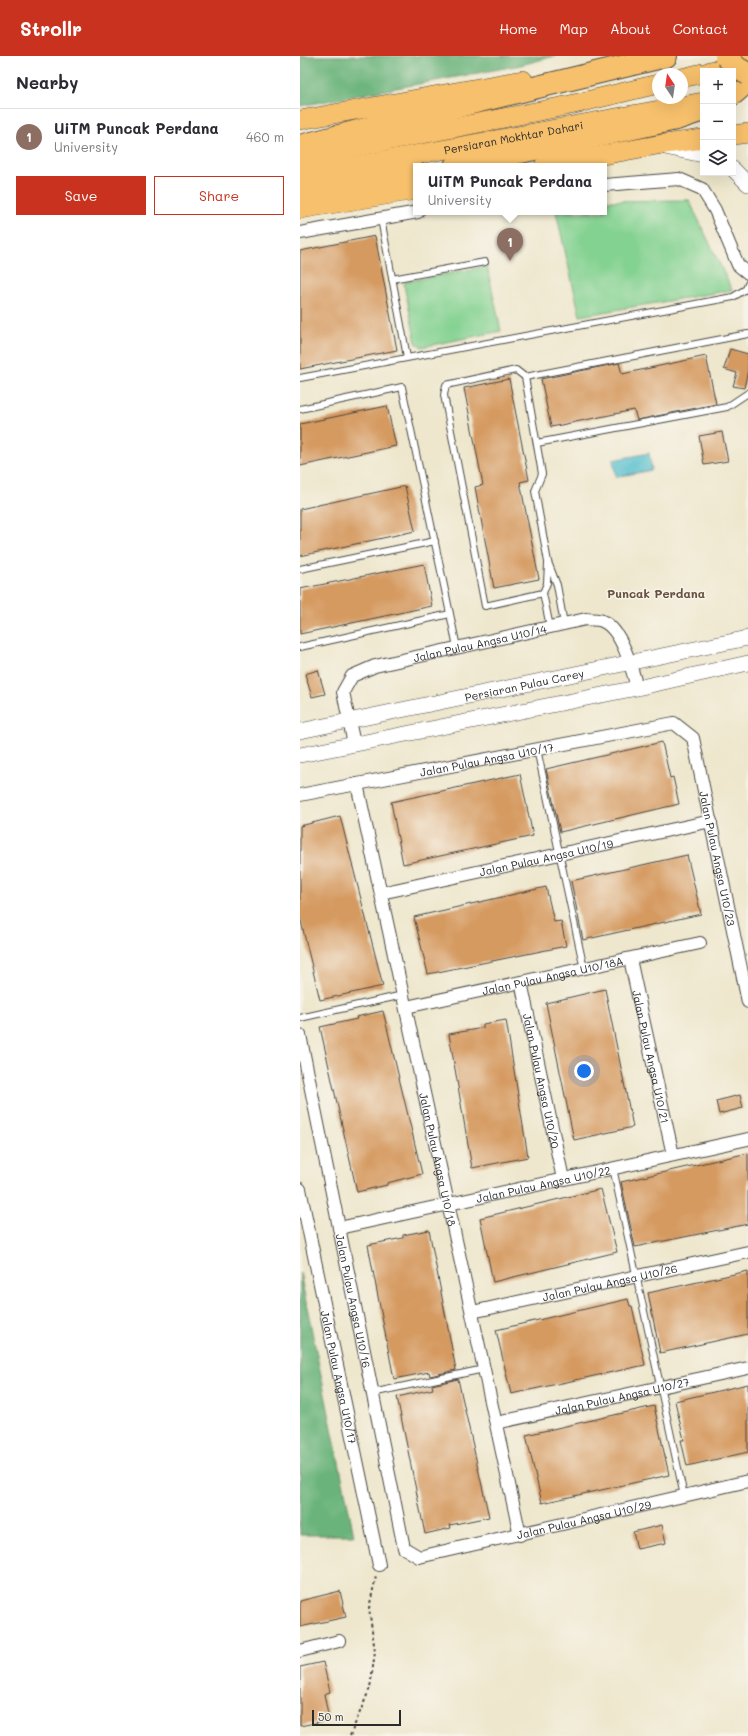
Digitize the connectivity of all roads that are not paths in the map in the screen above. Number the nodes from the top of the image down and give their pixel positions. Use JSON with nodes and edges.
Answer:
{"nodes":[{"id":1,"x":627,"y":56,"type":"edge"},
{"id":2,"x":644,"y":56,"type":"edge"},
{"id":3,"x":666,"y":56,"type":"edge"},
{"id":4,"x":726,"y":56,"type":"edge"},
{"id":5,"x":748,"y":62,"type":"edge"},
{"id":6,"x":607,"y":63,"type":"junction"},
{"id":7,"x":723,"y":68,"type":"edge"},
{"id":8,"x":700,"y":74,"type":"edge"},
{"id":9,"x":748,"y":74,"type":"edge"},
{"id":10,"x":688,"y":77,"type":"edge"},
{"id":11,"x":748,"y":81,"type":"edge"},
{"id":12,"x":652,"y":85,"type":"edge"},
{"id":13,"x":736,"y":92,"type":"edge"},
{"id":14,"x":748,"y":94,"type":"edge"},
{"id":15,"x":736,"y":95,"type":"edge"},
{"id":16,"x":700,"y":103,"type":"edge"},
{"id":17,"x":700,"y":111,"type":"edge"},
{"id":18,"x":300,"y":120,"type":"edge"},
{"id":19,"x":748,"y":133,"type":"edge"},
{"id":20,"x":736,"y":135,"type":"edge"},
{"id":21,"x":700,"y":139,"type":"edge"},
{"id":22,"x":657,"y":145,"type":"junction"},
{"id":23,"x":300,"y":146,"type":"edge"},
{"id":24,"x":700,"y":154,"type":"edge"},
{"id":25,"x":300,"y":158,"type":"edge"},
{"id":26,"x":469,"y":163,"type":"edge"},
{"id":27,"x":560,"y":163,"type":"edge"},
{"id":28,"x":736,"y":172,"type":"edge"},
{"id":29,"x":413,"y":175,"type":"edge"},
{"id":30,"x":300,"y":176,"type":"edge"},
{"id":31,"x":748,"y":184,"type":"edge"},
{"id":32,"x":607,"y":185,"type":"edge"},
{"id":33,"x":413,"y":190,"type":"edge"},
{"id":34,"x":300,"y":192,"type":"edge"},
{"id":35,"x":300,"y":209,"type":"edge"},
{"id":36,"x":413,"y":213,"type":"edge"},
{"id":37,"x":381,"y":219,"type":"junction"},
{"id":38,"x":300,"y":233,"type":"edge"},
{"id":39,"x":485,"y":262,"type":"dead end"},
{"id":40,"x":748,"y":273,"type":"edge"},
{"id":41,"x":392,"y":279,"type":"junction"},
{"id":42,"x":748,"y":284,"type":"edge"},
{"id":43,"x":748,"y":334,"type":"edge"},
{"id":44,"x":407,"y":357,"type":"junction"},
{"id":45,"x":525,"y":377,"type":"junction"},
{"id":46,"x":300,"y":378,"type":"edge"},
{"id":47,"x":748,"y":393,"type":"edge"},
{"id":48,"x":300,"y":409,"type":"edge"},
{"id":49,"x":536,"y":443,"type":"junction"},
{"id":50,"x":435,"y":541,"type":"junction"},
{"id":51,"x":548,"y":562,"type":"junction"},
{"id":52,"x":300,"y":569,"type":"edge"},
{"id":53,"x":543,"y":593,"type":"junction"},
{"id":54,"x":450,"y":614,"type":"junction"},
{"id":55,"x":564,"y":624,"type":"junction"},
{"id":56,"x":550,"y":627,"type":"junction"},
{"id":57,"x":748,"y":638,"type":"edge"},
{"id":58,"x":300,"y":647,"type":"edge"},
{"id":59,"x":458,"y":647,"type":"junction"},
{"id":60,"x":631,"y":662,"type":"junction"},
{"id":61,"x":748,"y":663,"type":"edge"},
{"id":62,"x":637,"y":688,"type":"junction"},
{"id":63,"x":349,"y":720,"type":"junction"},
{"id":64,"x":674,"y":723,"type":"joint"},
{"id":65,"x":300,"y":731,"type":"edge"},
{"id":66,"x":354,"y":744,"type":"junction"},
{"id":67,"x":537,"y":749,"type":"junction"},
{"id":68,"x":300,"y":755,"type":"edge"},
{"id":69,"x":357,"y":784,"type":"junction"},
{"id":70,"x":300,"y":795,"type":"edge"},
{"id":71,"x":710,"y":821,"type":"junction"},
{"id":72,"x":559,"y":854,"type":"junction"},
{"id":73,"x":381,"y":893,"type":"junction"},
{"id":74,"x":700,"y":943,"type":"dead end"},
{"id":75,"x":630,"y":959,"type":"junction"},
{"id":76,"x":584,"y":969,"type":"junction"},
{"id":77,"x":521,"y":982,"type":"junction"},
{"id":78,"x":403,"y":995,"type":"junction"},
{"id":79,"x":748,"y":1002,"type":"edge"},
{"id":80,"x":406,"y":1007,"type":"junction"},
{"id":81,"x":300,"y":1018,"type":"edge"},
{"id":82,"x":300,"y":1035,"type":"edge"},
{"id":83,"x":748,"y":1139,"type":"edge"},
{"id":84,"x":673,"y":1155,"type":"junction"},
{"id":85,"x":613,"y":1168,"type":"junction"},
{"id":86,"x":563,"y":1179,"type":"junction"},
{"id":87,"x":300,"y":1189,"type":"edge"},
{"id":88,"x":448,"y":1204,"type":"junction"},
{"id":89,"x":339,"y":1228,"type":"junction"},
{"id":90,"x":748,"y":1252,"type":"edge"},
{"id":91,"x":636,"y":1276,"type":"junction"},
{"id":92,"x":472,"y":1312,"type":"junction"},
{"id":93,"x":748,"y":1368,"type":"edge"},
{"id":94,"x":484,"y":1369,"type":"junction"},
{"id":95,"x":660,"y":1387,"type":"junction"},
{"id":96,"x":372,"y":1393,"type":"junction"},
{"id":97,"x":496,"y":1423,"type":"junction"},
{"id":98,"x":748,"y":1481,"type":"edge"},
{"id":99,"x":684,"y":1496,"type":"junction"},
{"id":100,"x":520,"y":1535,"type":"junction"},
{"id":101,"x":419,"y":1557,"type":"joint"},
{"id":102,"x":379,"y":1565,"type":"road end"},
{"id":103,"x":339,"y":1641,"type":"dead end"},
{"id":104,"x":300,"y":1651,"type":"edge"}],
"edges":[{"from":1,"to":6,"type":"street"},
{"from":2,"to":6,"type":"main road"},
{"from":3,"to":23,"type":"highway"},
{"from":4,"to":9,"type":"highway","bridge":true},
{"from":5,"to":7,"type":"main road"},
{"from":6,"to":18,"type":"main road"},
{"from":8,"to":10,"type":"main road"},
{"from":11,"to":13,"type":"highway"},
{"from":12,"to":25,"type":"main road","name":"Persiaran Mokhtar Dahari"},
{"from":14,"to":15,"type":"main road"},
{"from":16,"to":30,"type":"main road","name":"Persiaran Mokhtar Dahari"},
{"from":17,"to":26,"type":"highway"},
{"from":19,"to":20,"type":"main road"},
{"from":21,"to":22,"type":"main road"},
{"from":22,"to":24,"type":"street"},
{"from":22,"to":27,"type":"main road"},
{"from":28,"to":31,"type":"street"},
{"from":29,"to":34,"type":"highway"},
{"from":32,"to":40,"type":"street"},
{"from":33,"to":35,"type":"main road"},
{"from":36,"to":37,"type":"street"},
{"from":37,"to":38,"type":"street"},
{"from":37,"to":41,"type":"lane"},
{"from":39,"to":41,"type":"lane"},
{"from":41,"to":44,"type":"lane"},
{"from":42,"to":44,"type":"lane"},
{"from":43,"to":45,"type":"lane"},
{"from":44,"to":46,"type":"lane"},
{"from":45,"to":49,"type":"lane"},
{"from":45,"to":53,"type":"lane"},
{"from":47,"to":49,"type":"lane"},
{"from":48,"to":50,"type":"lane"},
{"from":49,"to":51,"type":"lane"},
{"from":50,"to":52,"type":"lane"},
{"from":50,"to":54,"type":"lane"},
{"from":51,"to":53,"type":"lane"},
{"from":51,"to":55,"type":"lane"},
{"from":53,"to":56,"type":"lane"},
{"from":54,"to":58,"type":"lane"},
{"from":54,"to":59,"type":"lane"},
{"from":55,"to":56,"type":"street","name":"Jalan Pulau Angsa U10/14"},
{"from":55,"to":60,"type":"street","name":"Jalan Pulau Angsa U10/14"},
{"from":56,"to":59,"type":"street","name":"Jalan Pulau Angsa U10/14"},
{"from":57,"to":60,"type":"street","name":"Persiaran Pulau Carey"},
{"from":59,"to":63,"type":"street","name":"Jalan Pulau Angsa U10/14"},
{"from":60,"to":62,"type":"street","name":"Jalan Pulau Angsa U10/14"},
{"from":60,"to":63,"type":"street","name":"Persiaran Pulau Carey"},
{"from":61,"to":62,"type":"street"},
{"from":62,"to":66,"type":"street"},
{"from":63,"to":65,"type":"street","name":"Persiaran Pulau Carey"},
{"from":63,"to":66,"type":"street","name":"Jalan Pulau Angsa U10/14"},
{"from":64,"to":67,"type":"street","name":"Jalan Pulau Angsa U10/17"},
{"from":64,"to":71,"type":"street","name":"Jalan Pulau Angsa U10/23"},
{"from":66,"to":68,"type":"street"},
{"from":67,"to":69,"type":"street","name":"Jalan Pulau Angsa U10/17"},
{"from":67,"to":72,"type":"lane"},
{"from":69,"to":70,"type":"street","name":"Jalan Pulau Angsa U10/17"},
{"from":69,"to":73,"type":"street","name":"Jalan Pulau Angsa U10/18"},
{"from":71,"to":72,"type":"street","name":"Jalan Pulau Angsa U10/19"},
{"from":71,"to":79,"type":"street","name":"Jalan Pulau Angsa U10/23"},
{"from":72,"to":73,"type":"street","name":"Jalan Pulau Angsa U10/19"},
{"from":72,"to":76,"type":"lane"},
{"from":73,"to":78,"type":"street","name":"Jalan Pulau Angsa U10/18"},
{"from":74,"to":75,"type":"street","name":"Jalan Pulau Angsa U10/18A"},
{"from":75,"to":76,"type":"street","name":"Jalan Pulau Angsa U10/18A"},
{"from":75,"to":84,"type":"street","name":"Jalan Pulau Angsa U10/21"},
{"from":76,"to":77,"type":"street","name":"Jalan Pulau Angsa U10/18A"},
{"from":77,"to":80,"type":"street","name":"Jalan Pulau Angsa U10/18A"},
{"from":77,"to":86,"type":"street","name":"Jalan Pulau Angsa U10/20"},
{"from":78,"to":80,"type":"street","name":"Jalan Pulau Angsa U10/18"},
{"from":78,"to":81,"type":"lane"},
{"from":80,"to":88,"type":"street","name":"Jalan Pulau Angsa U10/18"},
{"from":82,"to":89,"type":"street","name":"Jalan Pulau Angsa U10/16"},
{"from":83,"to":84,"type":"street","name":"Jalan Pulau Angsa U10/22"},
{"from":84,"to":85,"type":"street","name":"Jalan Pulau Angsa U10/22"},
{"from":85,"to":86,"type":"street","name":"Jalan Pulau Angsa U10/22"},
{"from":85,"to":91,"type":"lane"},
{"from":86,"to":88,"type":"street","name":"Jalan Pulau Angsa U10/22"},
{"from":87,"to":102,"type":"street","name":"Jalan Pulau Angsa U10/17"},
{"from":88,"to":89,"type":"street","name":"Jalan Pulau Angsa U10/22"},
{"from":88,"to":92,"type":"street","name":"Jalan Pulau Angsa U10/18"},
{"from":89,"to":96,"type":"street","name":"Jalan Pulau Angsa U10/16"},
{"from":90,"to":91,"type":"street","name":"Jalan Pulau Angsa U10/26"},
{"from":91,"to":92,"type":"street","name":"Jalan Pulau Angsa U10/26"},
{"from":91,"to":95,"type":"lane"},
{"from":92,"to":94,"type":"street","name":"Jalan Pulau Angsa U10/18"},
{"from":93,"to":95,"type":"street","name":"Jalan Pulau Angsa U10/27"},
{"from":94,"to":96,"type":"lane"},
{"from":94,"to":97,"type":"street","name":"Jalan Pulau Angsa U10/18"},
{"from":95,"to":97,"type":"street","name":"Jalan Pulau Angsa U10/27"},
{"from":95,"to":99,"type":"lane"},
{"from":96,"to":101,"type":"street","name":"Jalan Pulau Angsa U10/16"},
{"from":97,"to":100,"type":"street","name":"Jalan Pulau Angsa U10/18"},
{"from":98,"to":99,"type":"street","name":"Jalan Pulau Angsa U10/29"},
{"from":99,"to":100,"type":"street","name":"Jalan Pulau Angsa U10/29"},
{"from":100,"to":101,"type":"street","name":"Jalan Pulau Angsa U10/29"},
{"from":103,"to":104,"type":"street"}]}
